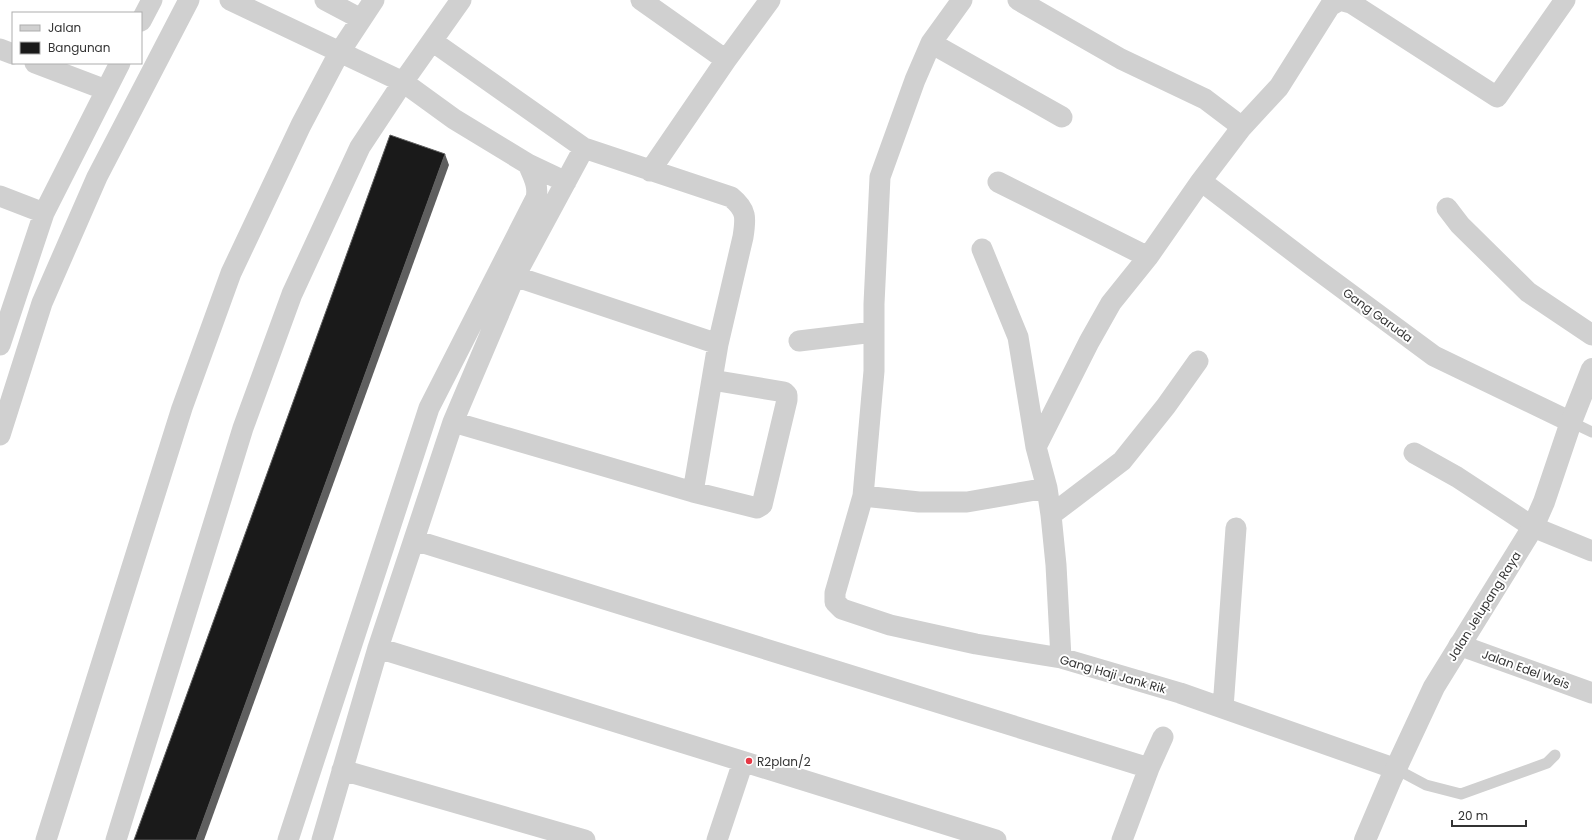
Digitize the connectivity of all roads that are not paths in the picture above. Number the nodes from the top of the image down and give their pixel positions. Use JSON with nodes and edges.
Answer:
{"nodes":[{"id":1,"x":152,"y":0,"type":"edge"},
{"id":2,"x":188,"y":0,"type":"edge"},
{"id":3,"x":230,"y":0,"type":"edge"},
{"id":4,"x":325,"y":0,"type":"edge"},
{"id":5,"x":374,"y":0,"type":"edge"},
{"id":6,"x":461,"y":0,"type":"edge"},
{"id":7,"x":641,"y":0,"type":"edge"},
{"id":8,"x":770,"y":0,"type":"edge"},
{"id":9,"x":962,"y":0,"type":"edge"},
{"id":10,"x":1018,"y":0,"type":"edge"},
{"id":11,"x":1565,"y":0,"type":"edge"},
{"id":12,"x":361,"y":18,"type":"junction"},
{"id":13,"x":142,"y":19,"type":"edge"},
{"id":14,"x":432,"y":41,"type":"junction"},
{"id":15,"x":932,"y":43,"type":"junction"},
{"id":16,"x":0,"y":49,"type":"edge"},
{"id":17,"x":339,"y":53,"type":"junction"},
{"id":18,"x":12,"y":54,"type":"edge"},
{"id":19,"x":726,"y":60,"type":"junction"},
{"id":20,"x":38,"y":64,"type":"edge"},
{"id":21,"x":119,"y":64,"type":"edge"},
{"id":22,"x":395,"y":78,"type":"junction"},
{"id":23,"x":106,"y":90,"type":"junction"},
{"id":24,"x":1062,"y":117,"type":"dead end"},
{"id":25,"x":1242,"y":127,"type":"junction"},
{"id":26,"x":584,"y":148,"type":"junction"},
{"id":27,"x":528,"y":164,"type":"junction"},
{"id":28,"x":650,"y":171,"type":"junction"},
{"id":29,"x":1201,"y":180,"type":"junction"},
{"id":30,"x":566,"y":182,"type":"junction"},
{"id":31,"x":998,"y":182,"type":"dead end"},
{"id":32,"x":0,"y":196,"type":"edge"},
{"id":33,"x":1447,"y":208,"type":"dead end"},
{"id":34,"x":44,"y":212,"type":"junction"},
{"id":35,"x":537,"y":216,"type":"junction"},
{"id":36,"x":982,"y":249,"type":"dead end"},
{"id":37,"x":1148,"y":257,"type":"junction"},
{"id":38,"x":507,"y":273,"type":"junction"},
{"id":39,"x":4,"y":320,"type":"edge"},
{"id":40,"x":874,"y":332,"type":"junction"},
{"id":41,"x":1592,"y":334,"type":"edge"},
{"id":42,"x":799,"y":341,"type":"dead end"},
{"id":43,"x":718,"y":344,"type":"junction"},
{"id":44,"x":0,"y":345,"type":"edge"},
{"id":45,"x":1198,"y":361,"type":"dead end"},
{"id":46,"x":1592,"y":368,"type":"edge"},
{"id":47,"x":712,"y":380,"type":"junction"},
{"id":48,"x":8,"y":382,"type":"edge"},
{"id":49,"x":453,"y":422,"type":"junction"},
{"id":50,"x":1571,"y":422,"type":"junction"},
{"id":51,"x":1592,"y":432,"type":"edge"},
{"id":52,"x":0,"y":435,"type":"edge"},
{"id":53,"x":1036,"y":447,"type":"junction"},
{"id":54,"x":1414,"y":453,"type":"dead end"},
{"id":55,"x":1047,"y":488,"type":"junction"},
{"id":56,"x":693,"y":492,"type":"junction"},
{"id":57,"x":863,"y":496,"type":"junction"},
{"id":58,"x":1051,"y":515,"type":"junction"},
{"id":59,"x":1533,"y":527,"type":"junction"},
{"id":60,"x":1236,"y":528,"type":"dead end"},
{"id":61,"x":414,"y":540,"type":"junction"},
{"id":62,"x":1592,"y":551,"type":"edge"},
{"id":63,"x":367,"y":597,"type":"junction"},
{"id":64,"x":393,"y":605,"type":"junction"},
{"id":65,"x":1459,"y":645,"type":"junction"},
{"id":66,"x":378,"y":648,"type":"junction"},
{"id":67,"x":1061,"y":658,"type":"junction"},
{"id":68,"x":1592,"y":693,"type":"edge"},
{"id":69,"x":1223,"y":708,"type":"junction"},
{"id":70,"x":1163,"y":737,"type":"dead end"},
{"id":71,"x":1555,"y":755,"type":"dead end"},
{"id":72,"x":743,"y":762,"type":"junction"},
{"id":73,"x":1149,"y":768,"type":"junction"},
{"id":74,"x":1396,"y":769,"type":"junction"},
{"id":75,"x":342,"y":770,"type":"junction"},
{"id":76,"x":46,"y":840,"type":"edge"},
{"id":77,"x":116,"y":840,"type":"edge"},
{"id":78,"x":288,"y":840,"type":"edge"},
{"id":79,"x":322,"y":840,"type":"edge"},
{"id":80,"x":585,"y":840,"type":"edge"},
{"id":81,"x":717,"y":840,"type":"edge"},
{"id":82,"x":996,"y":840,"type":"edge"},
{"id":83,"x":1122,"y":840,"type":"edge"},
{"id":84,"x":1365,"y":840,"type":"edge"}],
"edges":[{"from":1,"to":13,"type":"street"},
{"from":2,"to":48,"type":"street"},
{"from":3,"to":17,"type":"street"},
{"from":4,"to":12,"type":"street"},
{"from":5,"to":12,"type":"street"},
{"from":6,"to":14,"type":"street"},
{"from":7,"to":19,"type":"street"},
{"from":8,"to":19,"type":"street"},
{"from":9,"to":15,"type":"street"},
{"from":10,"to":25,"type":"street"},
{"from":11,"to":25,"type":"street"},
{"from":12,"to":17,"type":"street"},
{"from":14,"to":22,"type":"street"},
{"from":14,"to":26,"type":"street"},
{"from":15,"to":24,"type":"street"},
{"from":15,"to":40,"type":"street"},
{"from":16,"to":18,"type":"street"},
{"from":17,"to":22,"type":"street"},
{"from":17,"to":76,"type":"street"},
{"from":19,"to":28,"type":"street"},
{"from":20,"to":23,"type":"street"},
{"from":21,"to":23,"type":"street"},
{"from":22,"to":27,"type":"street"},
{"from":22,"to":77,"type":"street"},
{"from":23,"to":34,"type":"street"},
{"from":25,"to":29,"type":"street"},
{"from":26,"to":28,"type":"street"},
{"from":26,"to":30,"type":"street"},
{"from":27,"to":30,"type":"street"},
{"from":27,"to":35,"type":"street"},
{"from":28,"to":43,"type":"street"},
{"from":29,"to":37,"type":"street"},
{"from":29,"to":50,"type":"street","name":"Gang Garuda"},
{"from":30,"to":35,"type":"street"},
{"from":31,"to":37,"type":"street"},
{"from":32,"to":34,"type":"street"},
{"from":33,"to":41,"type":"street"},
{"from":34,"to":39,"type":"street"},
{"from":35,"to":38,"type":"street"},
{"from":36,"to":53,"type":"street"},
{"from":37,"to":53,"type":"street"},
{"from":38,"to":43,"type":"street"},
{"from":38,"to":49,"type":"street"},
{"from":38,"to":63,"type":"street"},
{"from":39,"to":44,"type":"street"},
{"from":40,"to":42,"type":"street"},
{"from":40,"to":57,"type":"street"},
{"from":43,"to":47,"type":"street"},
{"from":45,"to":58,"type":"street"},
{"from":46,"to":50,"type":"street","name":"Jalan Jelupang Raya"},
{"from":47,"to":56,"type":"street"},
{"from":47,"to":56,"type":"street"},
{"from":48,"to":52,"type":"street"},
{"from":49,"to":56,"type":"street"},
{"from":49,"to":61,"type":"street"},
{"from":50,"to":51,"type":"lane"},
{"from":50,"to":59,"type":"street","name":"Jalan Jelupang Raya"},
{"from":53,"to":55,"type":"street"},
{"from":54,"to":59,"type":"street"},
{"from":55,"to":57,"type":"street"},
{"from":55,"to":58,"type":"street"},
{"from":57,"to":67,"type":"street","name":"Gang Haji Jank Rik"},
{"from":58,"to":67,"type":"street"},
{"from":59,"to":62,"type":"street"},
{"from":59,"to":65,"type":"street","name":"Jalan Jelupang Raya"},
{"from":60,"to":69,"type":"street"},
{"from":61,"to":64,"type":"street"},
{"from":61,"to":73,"type":"street"},
{"from":63,"to":64,"type":"street"},
{"from":63,"to":78,"type":"street"},
{"from":64,"to":66,"type":"street"},
{"from":65,"to":68,"type":"street","name":"Jalan Edel Weis"},
{"from":65,"to":74,"type":"street","name":"Jalan Jelupang Raya"},
{"from":66,"to":72,"type":"street"},
{"from":66,"to":75,"type":"street"},
{"from":67,"to":69,"type":"street","name":"Gang Haji Jank Rik"},
{"from":69,"to":74,"type":"street","name":"Gang Haji Jank Rik"},
{"from":70,"to":73,"type":"street"},
{"from":71,"to":74,"type":"lane"},
{"from":72,"to":81,"type":"street"},
{"from":72,"to":82,"type":"street"},
{"from":73,"to":83,"type":"street"},
{"from":74,"to":84,"type":"street","name":"Jalan Jelupang Raya"},
{"from":75,"to":79,"type":"street"},
{"from":75,"to":80,"type":"street"}]}
